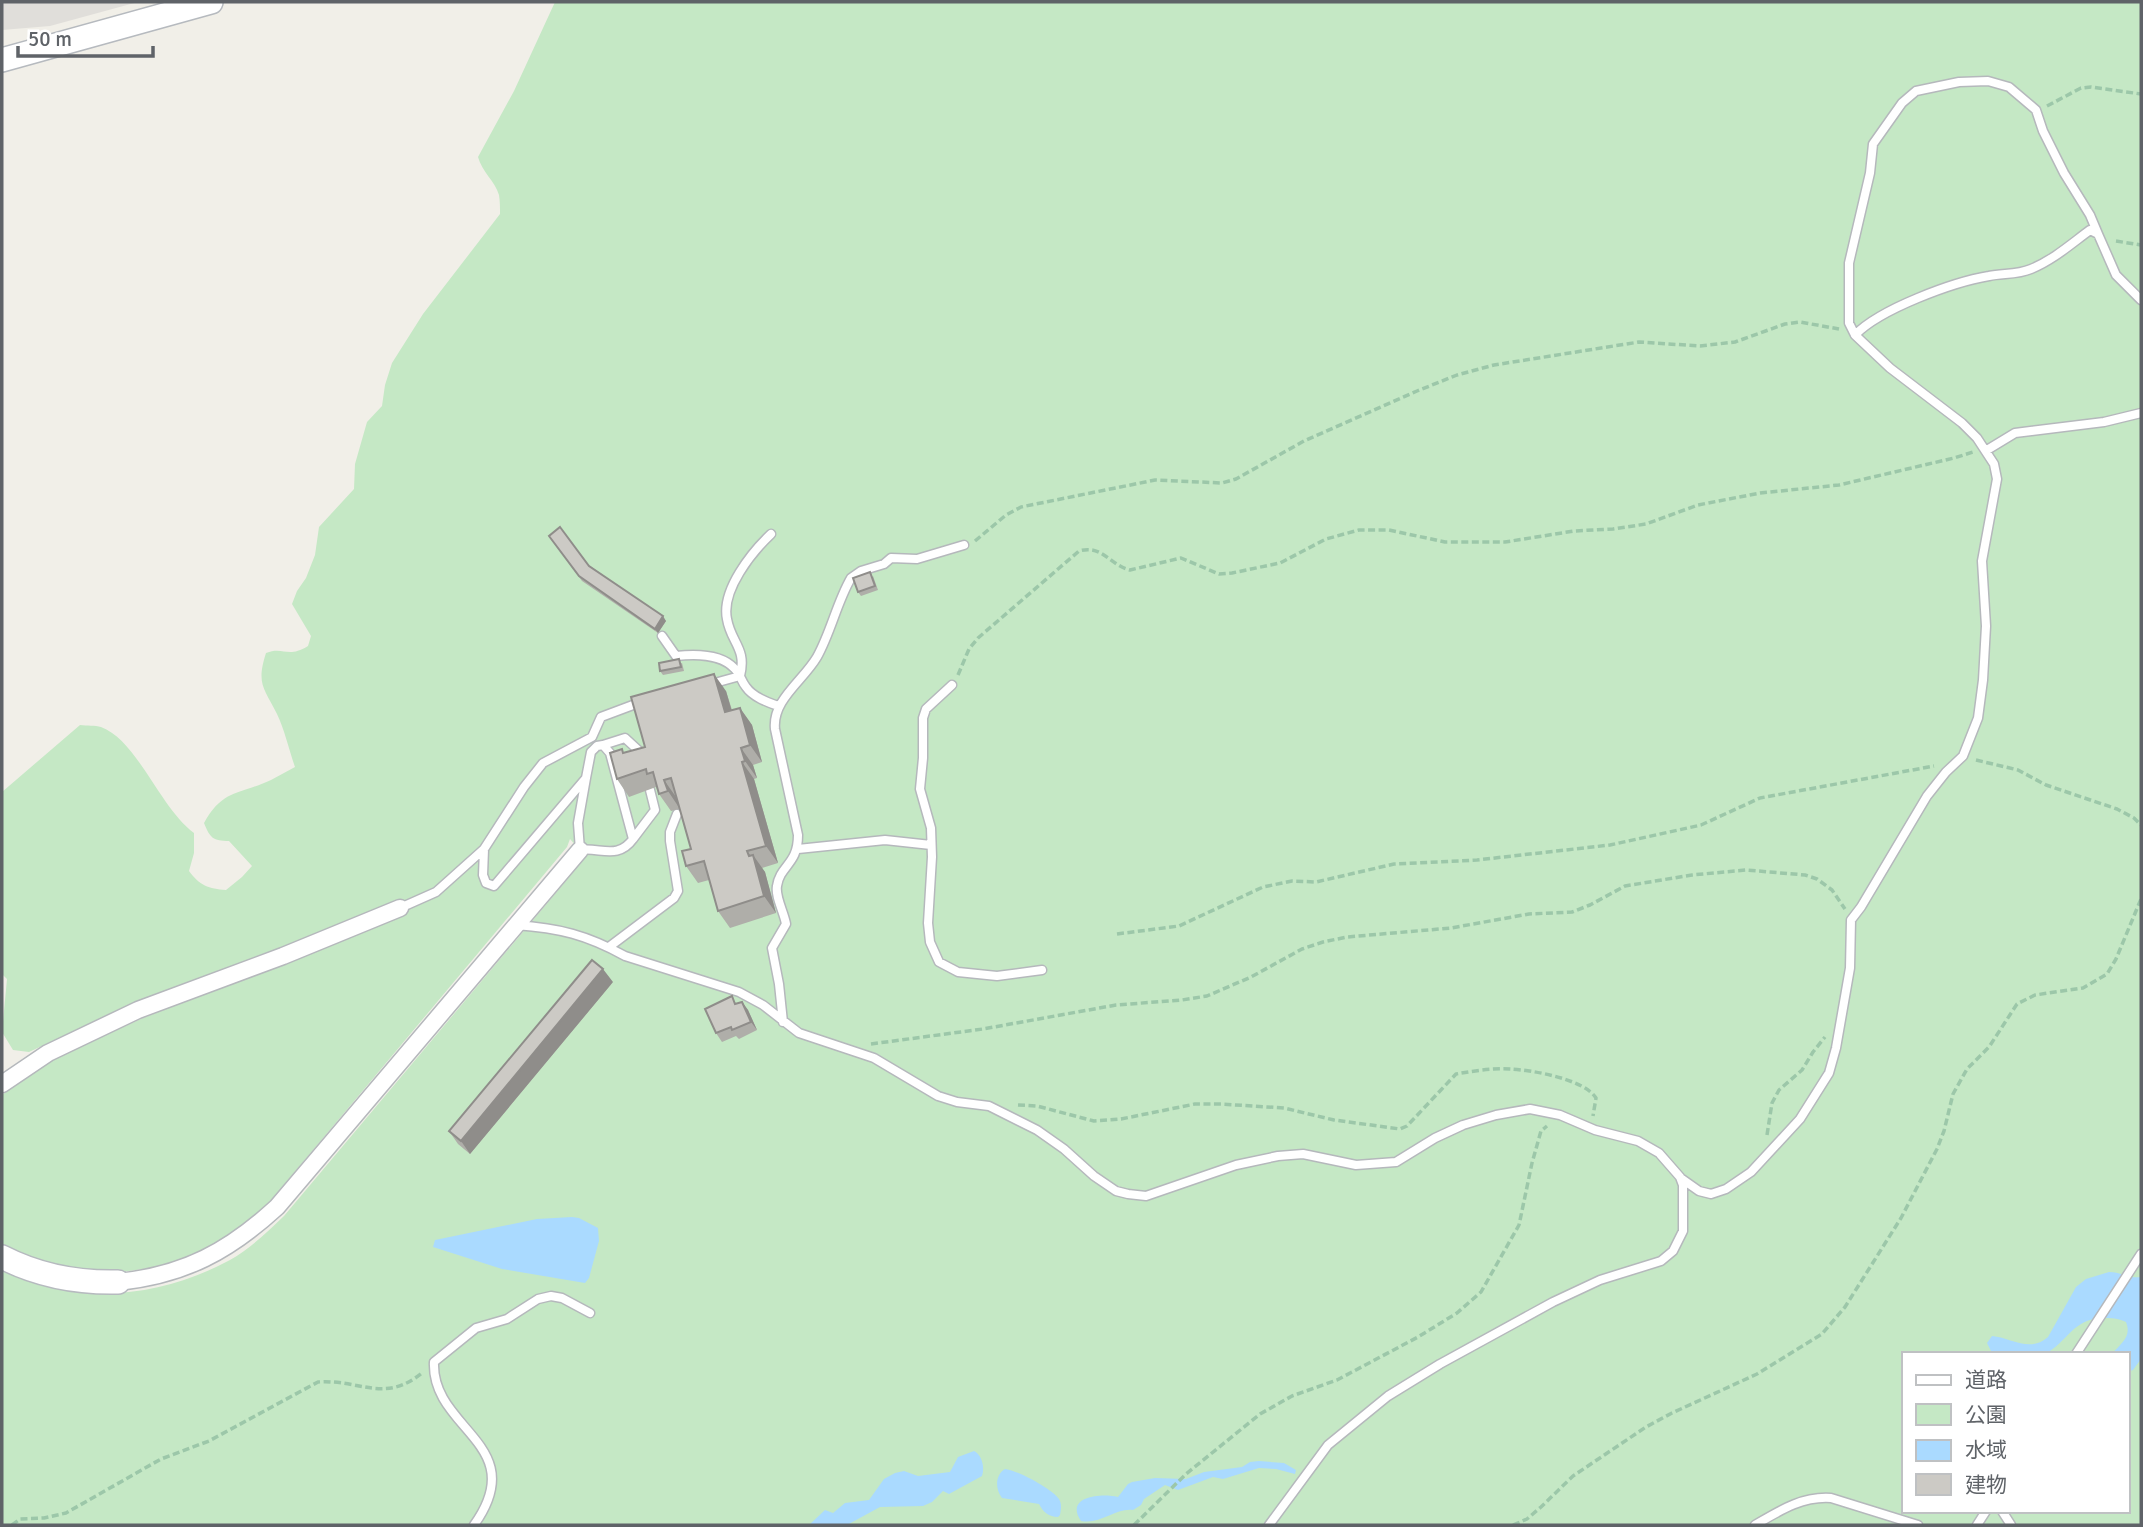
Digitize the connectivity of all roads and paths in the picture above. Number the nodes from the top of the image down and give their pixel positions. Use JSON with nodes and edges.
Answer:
{"nodes":[{"id":1,"x":211,"y":2,"type":"edge"},
{"id":2,"x":2,"y":60,"type":"edge"},
{"id":3,"x":2141,"y":94,"type":"edge"},
{"id":4,"x":2036,"y":110,"type":"junction"},
{"id":5,"x":2098,"y":234,"type":"junction"},
{"id":6,"x":2141,"y":245,"type":"edge"},
{"id":7,"x":2141,"y":300,"type":"edge"},
{"id":8,"x":1855,"y":335,"type":"junction"},
{"id":9,"x":2141,"y":413,"type":"edge"},
{"id":10,"x":1987,"y":450,"type":"junction"},
{"id":11,"x":771,"y":534,"type":"dead end"},
{"id":12,"x":964,"y":545,"type":"joint"},
{"id":13,"x":662,"y":636,"type":"dead end"},
{"id":14,"x":740,"y":676,"type":"junction"},
{"id":15,"x":952,"y":685,"type":"joint"},
{"id":16,"x":701,"y":686,"type":"edge"},
{"id":17,"x":650,"y":699,"type":"edge"},
{"id":18,"x":778,"y":706,"type":"junction"},
{"id":19,"x":592,"y":737,"type":"junction"},
{"id":20,"x":600,"y":745,"type":"junction"},
{"id":21,"x":1960,"y":759,"type":"junction"},
{"id":22,"x":643,"y":767,"type":"edge"},
{"id":23,"x":586,"y":778,"type":"junction"},
{"id":24,"x":650,"y":790,"type":"edge"},
{"id":25,"x":677,"y":814,"type":"edge"},
{"id":26,"x":2141,"y":825,"type":"edge"},
{"id":27,"x":633,"y":839,"type":"junction"},
{"id":28,"x":931,"y":845,"type":"junction"},
{"id":29,"x":484,"y":849,"type":"junction"},
{"id":30,"x":798,"y":849,"type":"junction"},
{"id":31,"x":580,"y":850,"type":"junction"},
{"id":32,"x":2141,"y":898,"type":"edge"},
{"id":33,"x":400,"y":908,"type":"joint"},
{"id":34,"x":1852,"y":920,"type":"junction"},
{"id":35,"x":516,"y":925,"type":"junction"},
{"id":36,"x":1117,"y":934,"type":"dead end"},
{"id":37,"x":609,"y":947,"type":"junction"},
{"id":38,"x":1042,"y":970,"type":"dead end"},
{"id":39,"x":1842,"y":1013,"type":"junction"},
{"id":40,"x":783,"y":1022,"type":"junction"},
{"id":41,"x":843,"y":1046,"type":"junction"},
{"id":42,"x":2,"y":1084,"type":"edge"},
{"id":43,"x":989,"y":1106,"type":"junction"},
{"id":44,"x":1554,"y":1126,"type":"dead end"},
{"id":45,"x":1595,"y":1130,"type":"junction"},
{"id":46,"x":1765,"y":1154,"type":"junction"},
{"id":47,"x":1680,"y":1177,"type":"junction"},
{"id":48,"x":2140,"y":1256,"type":"edge"},
{"id":49,"x":2,"y":1257,"type":"edge"},
{"id":50,"x":118,"y":1282,"type":"joint"},
{"id":51,"x":590,"y":1313,"type":"dead end"},
{"id":52,"x":2078,"y":1352,"type":"edge"},
{"id":53,"x":434,"y":1362,"type":"junction"},
{"id":54,"x":12,"y":1525,"type":"edge"},
{"id":55,"x":474,"y":1525,"type":"edge"},
{"id":56,"x":1134,"y":1525,"type":"edge"},
{"id":57,"x":1269,"y":1525,"type":"edge"},
{"id":58,"x":1513,"y":1525,"type":"edge"},
{"id":59,"x":1755,"y":1525,"type":"edge"},
{"id":60,"x":1918,"y":1525,"type":"edge"}],
"edges":[{"from":1,"to":2,"type":"street"},
{"from":3,"to":4,"type":"path"},
{"from":4,"to":5,"type":"lane"},
{"from":4,"to":8,"type":"lane"},
{"from":5,"to":6,"type":"path"},
{"from":5,"to":7,"type":"lane"},
{"from":5,"to":8,"type":"lane"},
{"from":8,"to":10,"type":"lane"},
{"from":8,"to":12,"type":"path"},
{"from":9,"to":10,"type":"lane"},
{"from":10,"to":15,"type":"path"},
{"from":10,"to":21,"type":"lane"},
{"from":11,"to":14,"type":"lane"},
{"from":12,"to":18,"type":"lane"},
{"from":13,"to":14,"type":"lane"},
{"from":14,"to":16,"type":"lane"},
{"from":14,"to":18,"type":"lane"},
{"from":15,"to":28,"type":"lane"},
{"from":17,"to":19,"type":"lane"},
{"from":18,"to":30,"type":"lane"},
{"from":19,"to":20,"type":"lane"},
{"from":19,"to":29,"type":"lane"},
{"from":20,"to":22,"type":"lane"},
{"from":20,"to":23,"type":"lane"},
{"from":20,"to":27,"type":"lane"},
{"from":21,"to":26,"type":"path"},
{"from":21,"to":34,"type":"lane"},
{"from":21,"to":36,"type":"path"},
{"from":23,"to":29,"type":"lane"},
{"from":23,"to":31,"type":"lane"},
{"from":24,"to":27,"type":"lane"},
{"from":25,"to":37,"type":"lane"},
{"from":27,"to":31,"type":"lane"},
{"from":28,"to":30,"type":"lane"},
{"from":28,"to":38,"type":"lane"},
{"from":29,"to":33,"type":"lane"},
{"from":30,"to":40,"type":"lane"},
{"from":31,"to":35,"type":"street"},
{"from":32,"to":58,"type":"path"},
{"from":33,"to":42,"type":"street"},
{"from":34,"to":39,"type":"lane"},
{"from":34,"to":41,"type":"path"},
{"from":35,"to":37,"type":"lane"},
{"from":35,"to":50,"type":"street"},
{"from":37,"to":40,"type":"lane"},
{"from":39,"to":46,"type":"lane"},
{"from":39,"to":46,"type":"path"},
{"from":40,"to":41,"type":"lane"},
{"from":41,"to":43,"type":"lane"},
{"from":43,"to":45,"type":"lane"},
{"from":43,"to":45,"type":"path"},
{"from":44,"to":56,"type":"path"},
{"from":45,"to":47,"type":"lane"},
{"from":46,"to":47,"type":"lane"},
{"from":47,"to":57,"type":"lane"},
{"from":48,"to":52,"type":"lane"},
{"from":49,"to":50,"type":"street"},
{"from":51,"to":53,"type":"lane"},
{"from":53,"to":54,"type":"path"},
{"from":53,"to":55,"type":"lane"},
{"from":59,"to":60,"type":"lane"}]}
